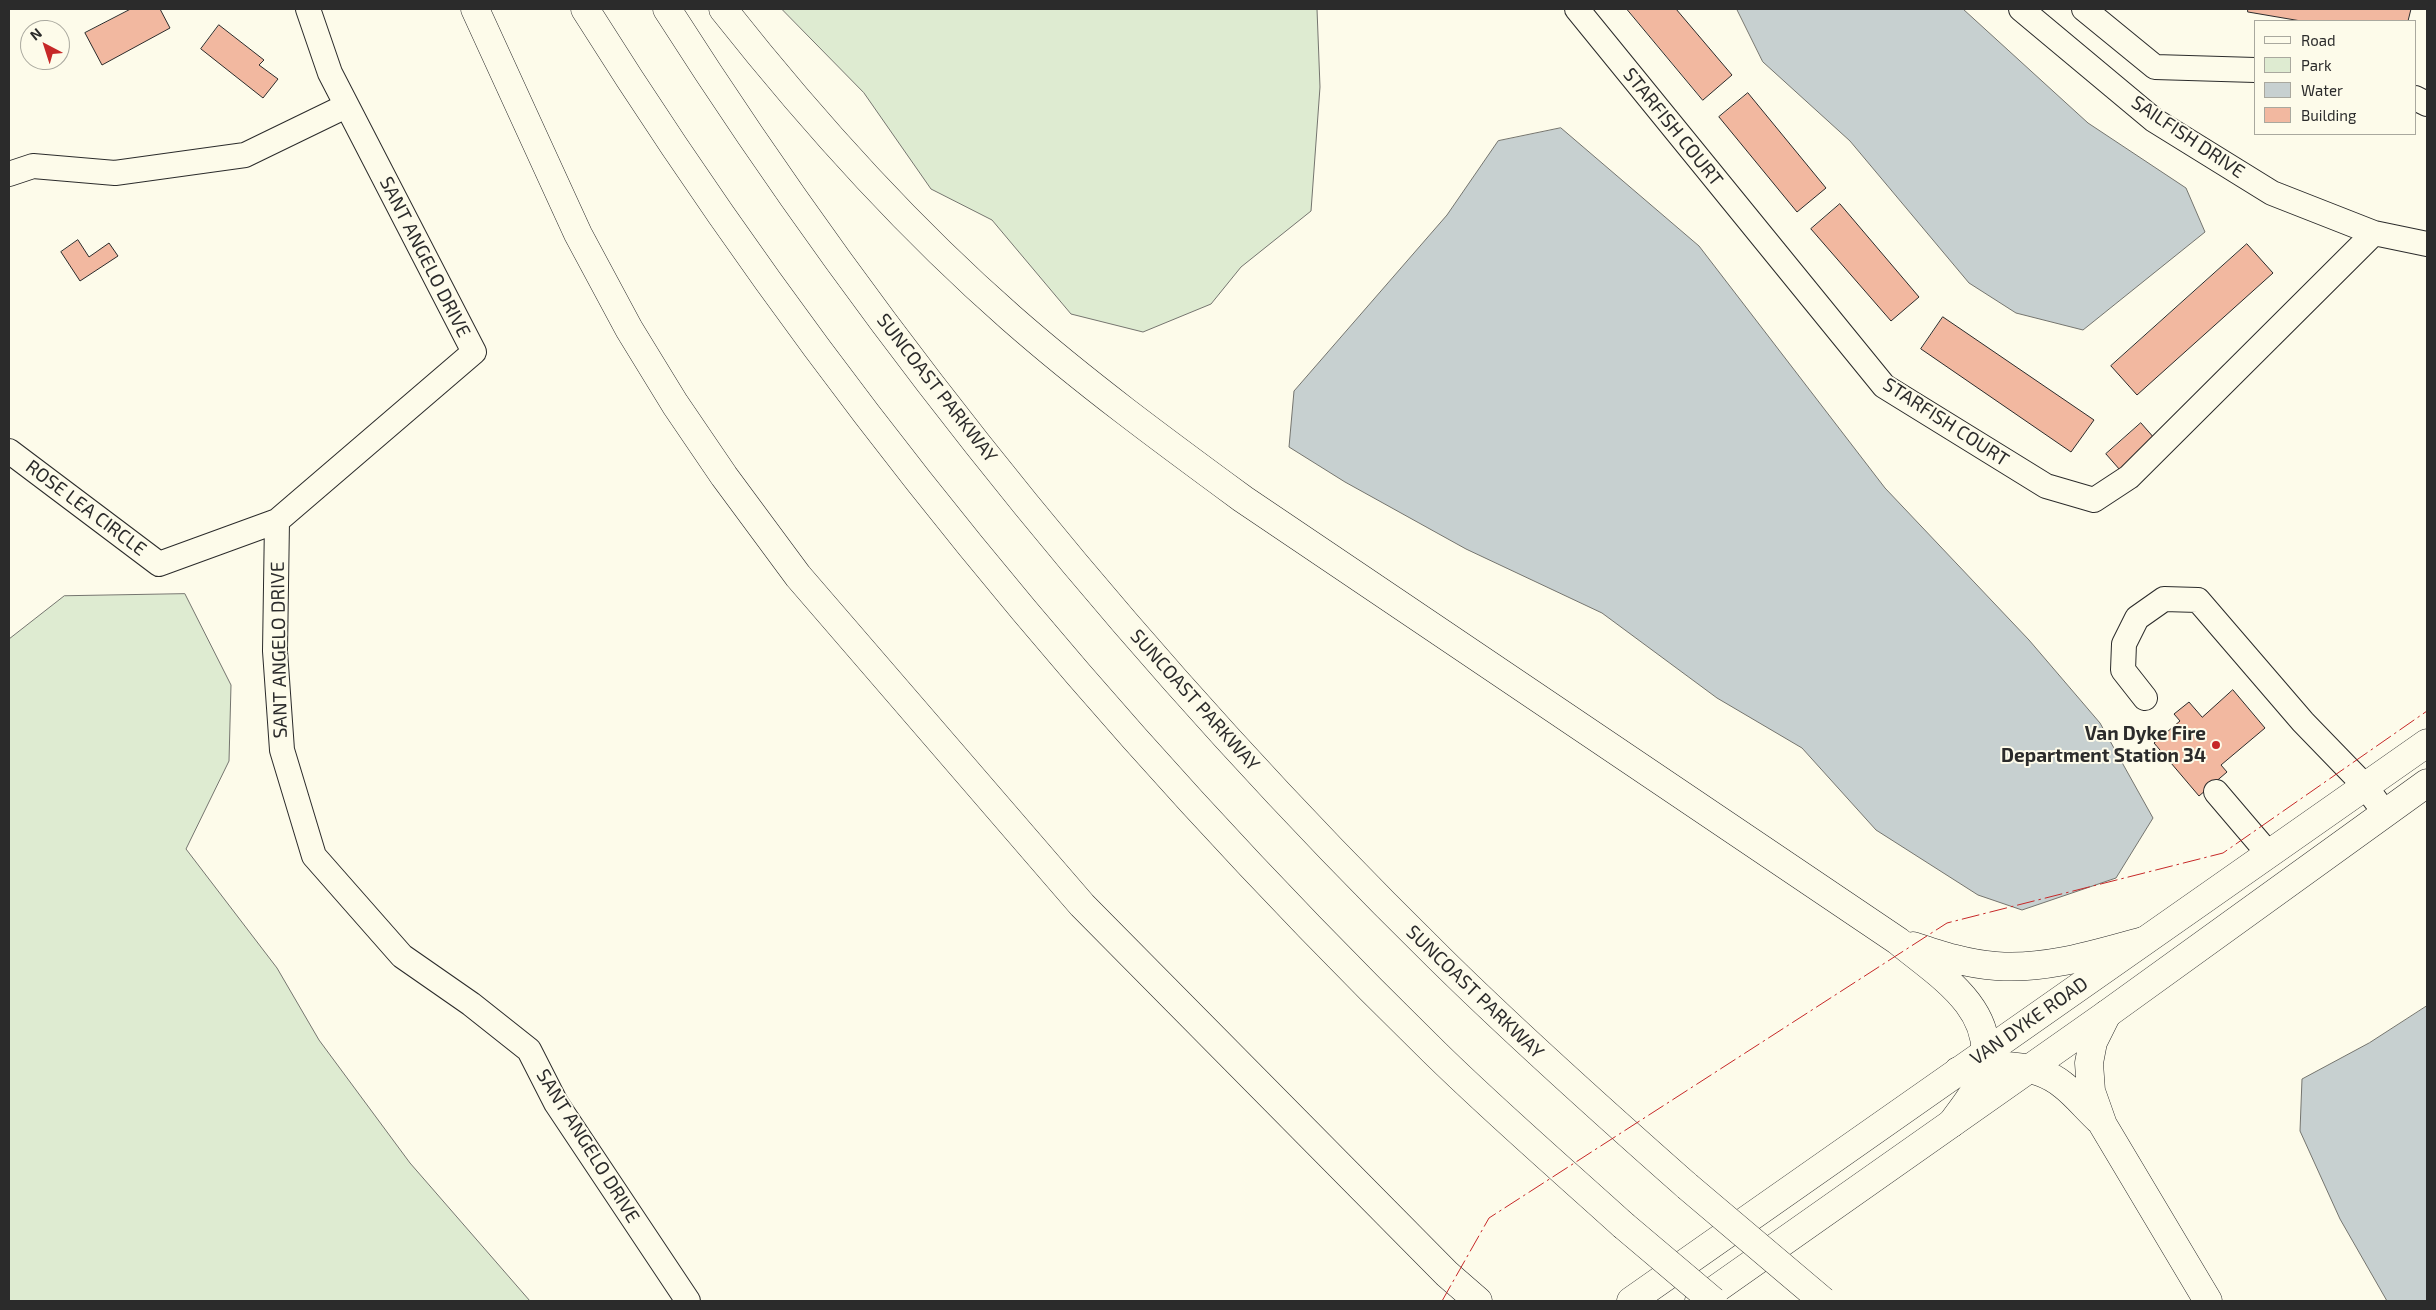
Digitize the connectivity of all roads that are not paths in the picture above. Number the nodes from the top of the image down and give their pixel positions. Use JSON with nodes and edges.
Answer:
{"nodes":[{"id":1,"x":308,"y":9,"type":"edge"},
{"id":2,"x":474,"y":9,"type":"edge"},
{"id":3,"x":585,"y":9,"type":"edge"},
{"id":4,"x":667,"y":9,"type":"edge"},
{"id":5,"x":722,"y":9,"type":"edge"},
{"id":6,"x":1577,"y":9,"type":"edge"},
{"id":7,"x":2021,"y":9,"type":"edge"},
{"id":8,"x":2084,"y":9,"type":"edge"},
{"id":9,"x":2254,"y":70,"type":"edge"},
{"id":10,"x":346,"y":106,"type":"junction"},
{"id":11,"x":9,"y":174,"type":"edge"},
{"id":12,"x":2374,"y":233,"type":"junction"},
{"id":13,"x":2427,"y":244,"type":"edge"},
{"id":14,"x":9,"y":451,"type":"edge"},
{"id":15,"x":276,"y":522,"type":"junction"},
{"id":16,"x":2145,"y":698,"type":"dead end"},
{"id":17,"x":2427,"y":742,"type":"edge"},
{"id":18,"x":2427,"y":783,"type":"edge"},
{"id":19,"x":2365,"y":786,"type":"junction"},
{"id":20,"x":2216,"y":792,"type":"dead end"},
{"id":21,"x":2386,"y":813,"type":"junction"},
{"id":22,"x":2268,"y":853,"type":"junction"},
{"id":23,"x":1898,"y":940,"type":"junction"},
{"id":24,"x":2143,"y":941,"type":"junction"},
{"id":25,"x":2107,"y":1014,"type":"junction"},
{"id":26,"x":1976,"y":1063,"type":"junction"},
{"id":27,"x":2029,"y":1070,"type":"junction"},
{"id":28,"x":1952,"y":1123,"type":"junction"},
{"id":29,"x":2103,"y":1125,"type":"junction"},
{"id":30,"x":1447,"y":1274,"type":"junction"},
{"id":31,"x":688,"y":1301,"type":"edge"},
{"id":32,"x":1465,"y":1301,"type":"edge"},
{"id":33,"x":1478,"y":1301,"type":"edge"},
{"id":34,"x":1631,"y":1301,"type":"edge"},
{"id":35,"x":1699,"y":1301,"type":"edge"},
{"id":36,"x":1713,"y":1301,"type":"edge"},
{"id":37,"x":1823,"y":1301,"type":"edge"},
{"id":38,"x":2208,"y":1301,"type":"edge"}],
"edges":[{"from":1,"to":10,"type":"street","name":"SANT ANGELO DRIVE"},
{"from":2,"to":30,"type":"main road"},
{"from":3,"to":36,"type":"main road","bridge":true},
{"from":4,"to":37,"type":"main road","name":"SUNCOAST PARKWAY","bridge":true},
{"from":5,"to":23,"type":"main road"},
{"from":6,"to":12,"type":"street","name":"STARFISH COURT"},
{"from":7,"to":12,"type":"street","name":"SAILFISH DRIVE"},
{"from":8,"to":9,"type":"street"},
{"from":10,"to":11,"type":"street"},
{"from":10,"to":15,"type":"street","name":"SANT ANGELO DRIVE"},
{"from":12,"to":13,"type":"street","name":"SAILFISH DRIVE"},
{"from":14,"to":15,"type":"street","name":"ROSE LEA CIRCLE"},
{"from":15,"to":31,"type":"street","name":"SANT ANGELO DRIVE"},
{"from":16,"to":19,"type":"street"},
{"from":17,"to":19,"type":"main road","name":"VAN DYKE ROAD"},
{"from":18,"to":21,"type":"main road"},
{"from":19,"to":21,"type":"street"},
{"from":19,"to":22,"type":"main road","name":"VAN DYKE ROAD"},
{"from":20,"to":22,"type":"street"},
{"from":21,"to":25,"type":"main road"},
{"from":22,"to":24,"type":"main road","name":"VAN DYKE ROAD"},
{"from":23,"to":24,"type":"main road"},
{"from":23,"to":26,"type":"main road"},
{"from":24,"to":26,"type":"main road","name":"VAN DYKE ROAD"},
{"from":25,"to":27,"type":"main road"},
{"from":25,"to":29,"type":"main road"},
{"from":26,"to":27,"type":"main road"},
{"from":26,"to":28,"type":"main road"},
{"from":26,"to":34,"type":"main road","name":"VAN DYKE ROAD"},
{"from":27,"to":28,"type":"main road"},
{"from":27,"to":29,"type":"main road"},
{"from":28,"to":35,"type":"main road"},
{"from":29,"to":38,"type":"main road"},
{"from":30,"to":32,"type":"main road"},
{"from":30,"to":33,"type":"main road"}]}
